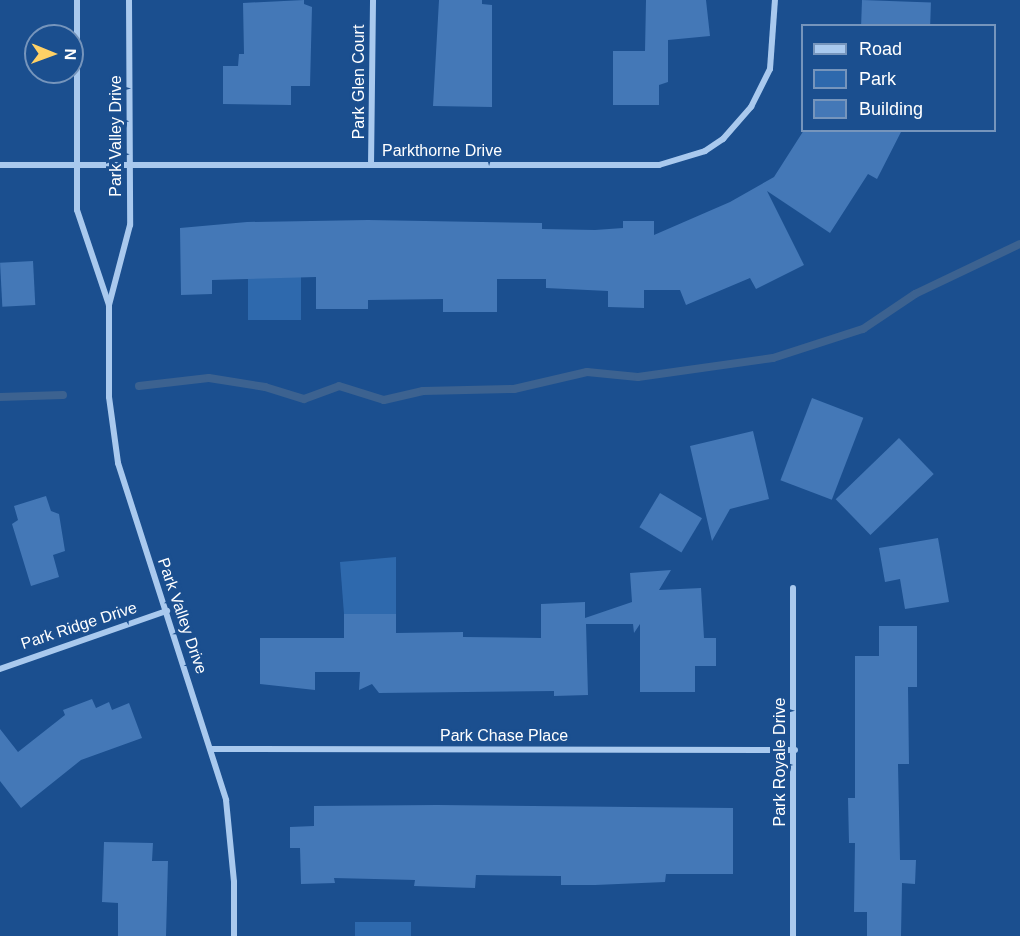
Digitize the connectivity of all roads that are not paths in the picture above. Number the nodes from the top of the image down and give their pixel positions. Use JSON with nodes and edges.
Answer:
{"nodes":[{"id":1,"x":77,"y":0,"type":"edge"},
{"id":2,"x":129,"y":0,"type":"edge"},
{"id":3,"x":373,"y":0,"type":"edge"},
{"id":4,"x":775,"y":0,"type":"edge"},
{"id":5,"x":0,"y":165,"type":"edge"},
{"id":6,"x":77,"y":165,"type":"junction"},
{"id":7,"x":130,"y":165,"type":"junction"},
{"id":8,"x":371,"y":165,"type":"junction"},
{"id":9,"x":109,"y":305,"type":"junction"},
{"id":10,"x":793,"y":588,"type":"dead end"},
{"id":11,"x":167,"y":611,"type":"junction"},
{"id":12,"x":0,"y":669,"type":"edge"},
{"id":13,"x":212,"y":749,"type":"junction"},
{"id":14,"x":795,"y":750,"type":"junction"},
{"id":15,"x":234,"y":936,"type":"edge"},
{"id":16,"x":793,"y":936,"type":"edge"}],
"edges":[{"from":1,"to":6,"type":"street","name":"Park Valley Drive"},
{"from":2,"to":7,"type":"street","name":"Park Valley Drive"},
{"from":3,"to":8,"type":"street","name":"Park Glen Court"},
{"from":4,"to":8,"type":"street","name":"Parkthorne Drive"},
{"from":5,"to":6,"type":"street","name":"Parkthorne Drive"},
{"from":6,"to":7,"type":"street","name":"Parkthorne Drive"},
{"from":6,"to":9,"type":"street","name":"Park Valley Drive"},
{"from":7,"to":8,"type":"street","name":"Parkthorne Drive"},
{"from":7,"to":9,"type":"street","name":"Park Valley Drive"},
{"from":9,"to":11,"type":"street","name":"Park Valley Drive"},
{"from":10,"to":14,"type":"street","name":"Park Royale Drive"},
{"from":11,"to":12,"type":"street","name":"Park Ridge Drive"},
{"from":11,"to":13,"type":"street","name":"Park Valley Drive"},
{"from":13,"to":14,"type":"street","name":"Park Chase Place"},
{"from":13,"to":15,"type":"street","name":"Park Valley Drive"},
{"from":14,"to":16,"type":"street","name":"Park Royale Drive"}]}
